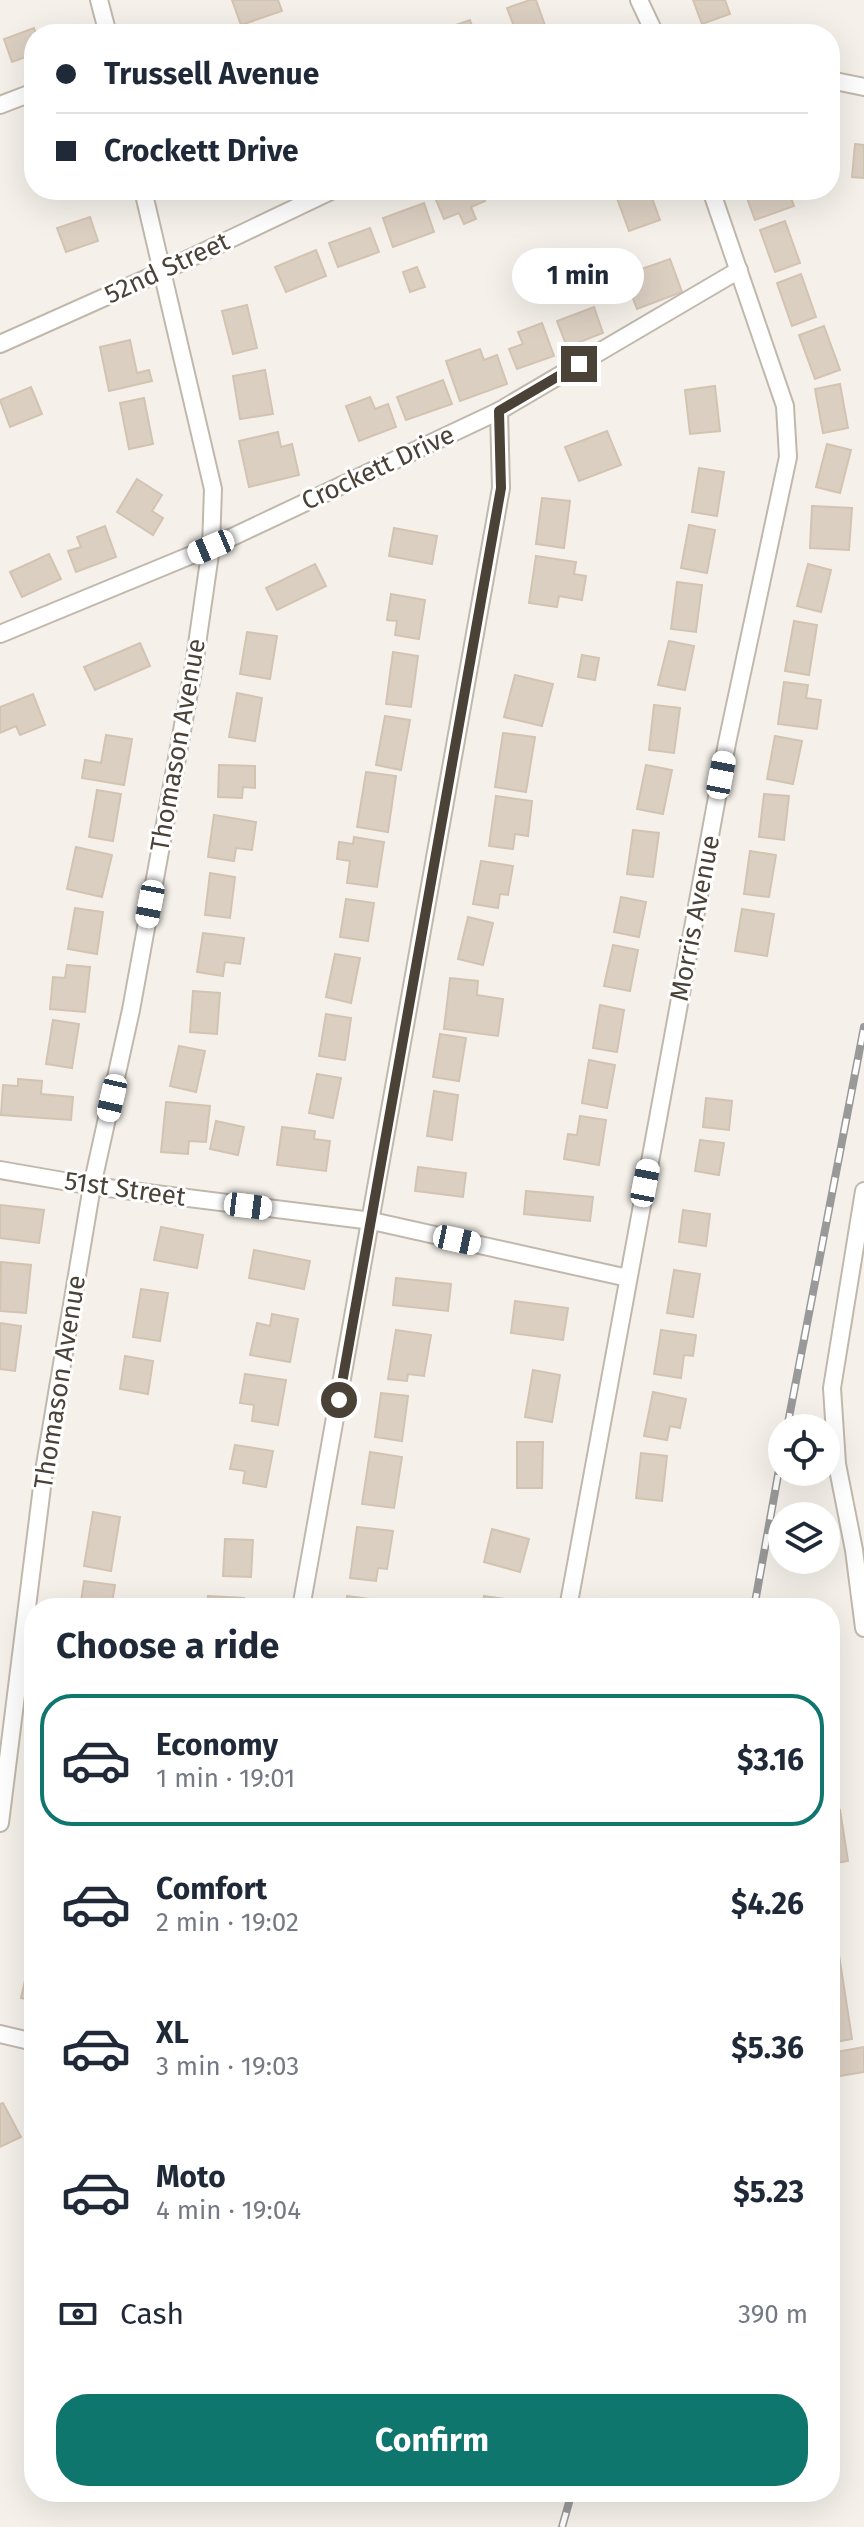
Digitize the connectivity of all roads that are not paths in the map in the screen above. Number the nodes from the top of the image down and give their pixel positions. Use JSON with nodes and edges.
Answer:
{"nodes":[{"id":1,"x":99,"y":0,"type":"edge"},
{"id":2,"x":639,"y":0,"type":"edge"},
{"id":3,"x":105,"y":24,"type":"edge"},
{"id":4,"x":650,"y":24,"type":"edge"},
{"id":5,"x":840,"y":82,"type":"edge"},
{"id":6,"x":864,"y":87,"type":"edge"},
{"id":7,"x":24,"y":96,"type":"edge"},
{"id":8,"x":0,"y":105,"type":"edge"},
{"id":9,"x":145,"y":200,"type":"edge"},
{"id":10,"x":312,"y":200,"type":"edge"},
{"id":11,"x":714,"y":200,"type":"edge"},
{"id":12,"x":739,"y":270,"type":"junction"},
{"id":13,"x":161,"y":272,"type":"junction"},
{"id":14,"x":0,"y":344,"type":"edge"},
{"id":15,"x":499,"y":411,"type":"junction"},
{"id":16,"x":211,"y":547,"type":"junction"},
{"id":17,"x":0,"y":634,"type":"edge"},
{"id":18,"x":0,"y":1170,"type":"edge"},
{"id":19,"x":92,"y":1186,"type":"junction"},
{"id":20,"x":864,"y":1191,"type":"edge"},
{"id":21,"x":372,"y":1221,"type":"junction"},
{"id":22,"x":628,"y":1278,"type":"junction"},
{"id":23,"x":861,"y":1553,"type":"edge"},
{"id":24,"x":28,"y":1598,"type":"edge"},
{"id":25,"x":303,"y":1598,"type":"edge"},
{"id":26,"x":570,"y":1598,"type":"edge"},
{"id":27,"x":864,"y":1628,"type":"edge"},
{"id":28,"x":24,"y":1631,"type":"edge"},
{"id":29,"x":0,"y":1823,"type":"edge"},
{"id":30,"x":0,"y":2034,"type":"edge"},
{"id":31,"x":24,"y":2040,"type":"edge"}],
"edges":[{"from":1,"to":3,"type":"street"},
{"from":2,"to":4,"type":"street"},
{"from":5,"to":6,"type":"street"},
{"from":7,"to":8,"type":"street"},
{"from":9,"to":13,"type":"street","name":"Thomason Avenue"},
{"from":10,"to":13,"type":"street","name":"52nd Street"},
{"from":11,"to":12,"type":"street","name":"Morris Avenue"},
{"from":12,"to":15,"type":"street","name":"Crockett Drive"},
{"from":12,"to":22,"type":"street","name":"Morris Avenue"},
{"from":13,"to":14,"type":"street","name":"52nd Street"},
{"from":13,"to":16,"type":"street","name":"Thomason Avenue"},
{"from":15,"to":16,"type":"street","name":"Crockett Drive"},
{"from":15,"to":21,"type":"street"},
{"from":16,"to":17,"type":"street","name":"Crockett Drive"},
{"from":16,"to":19,"type":"street","name":"Thomason Avenue"},
{"from":18,"to":19,"type":"street","name":"51st Street"},
{"from":19,"to":21,"type":"street","name":"51st Street"},
{"from":19,"to":24,"type":"street","name":"Thomason Avenue"},
{"from":20,"to":23,"type":"street"},
{"from":21,"to":22,"type":"street","name":"51st Street"},
{"from":21,"to":25,"type":"street"},
{"from":22,"to":26,"type":"street","name":"Morris Avenue"},
{"from":23,"to":27,"type":"street"},
{"from":28,"to":29,"type":"street","name":"Thomason Avenue"},
{"from":30,"to":31,"type":"street"}]}
